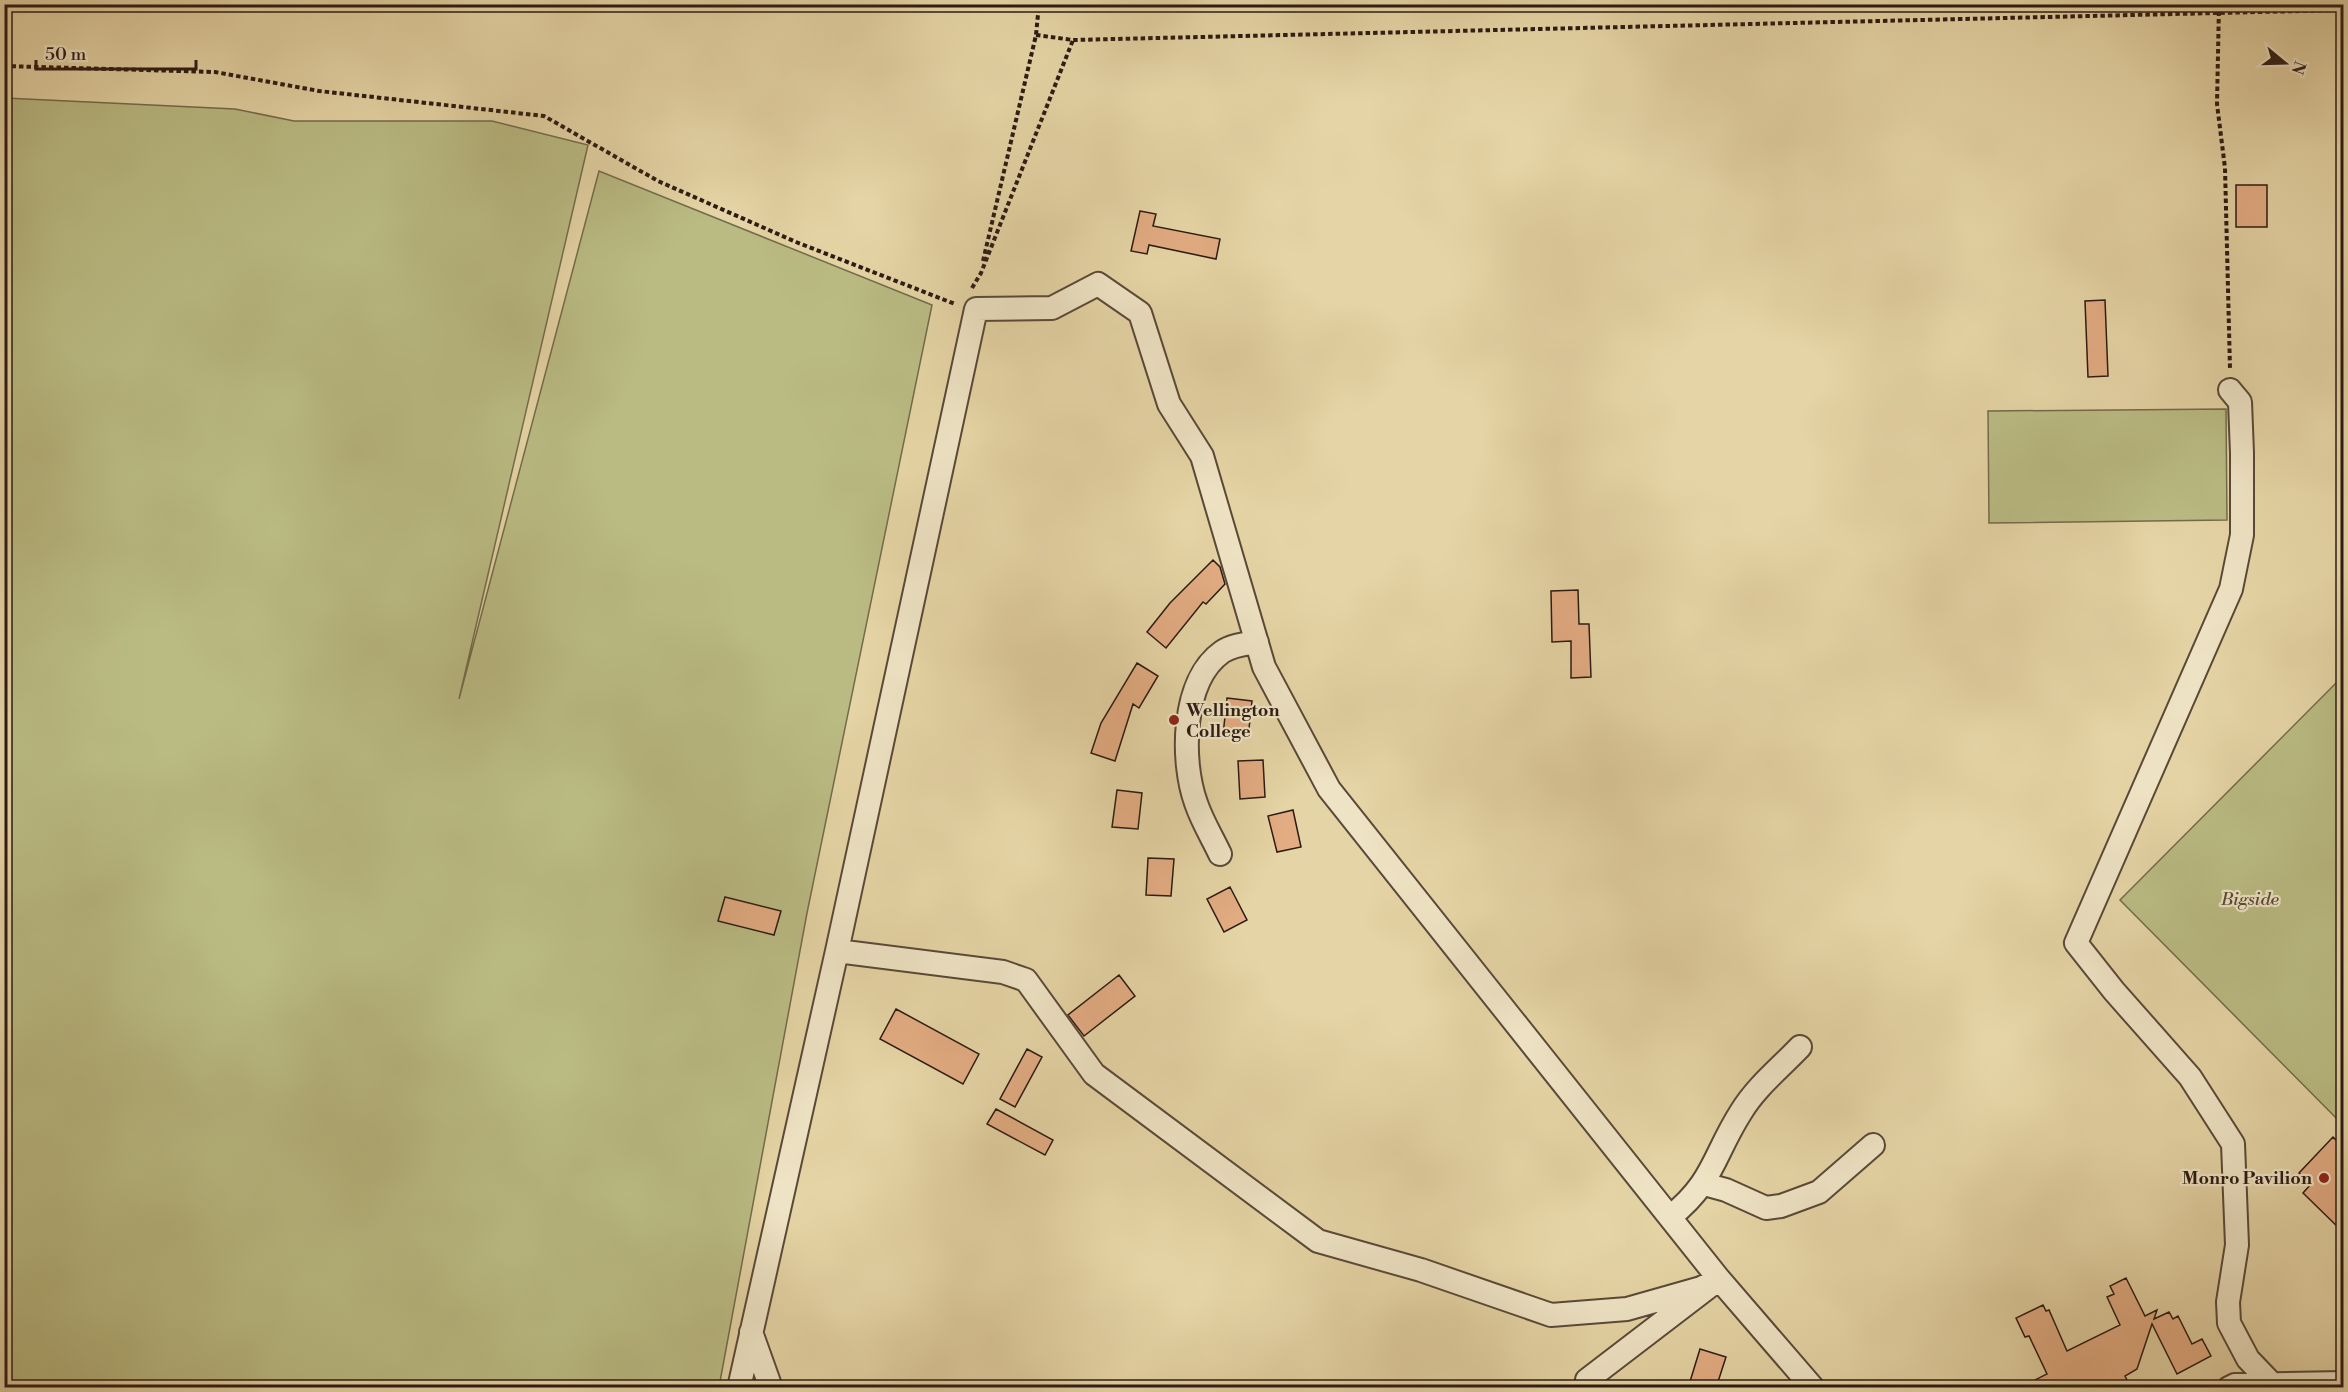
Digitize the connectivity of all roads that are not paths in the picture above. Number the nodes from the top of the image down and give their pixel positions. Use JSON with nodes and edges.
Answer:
{"nodes":[{"id":1,"x":2230,"y":390,"type":"road end"},
{"id":2,"x":1257,"y":642,"type":"junction"},
{"id":3,"x":1220,"y":854,"type":"dead end"},
{"id":4,"x":837,"y":951,"type":"junction"},
{"id":5,"x":1800,"y":1047,"type":"dead end"},
{"id":6,"x":1873,"y":1145,"type":"dead end"},
{"id":7,"x":1704,"y":1184,"type":"junction"},
{"id":8,"x":1670,"y":1217,"type":"junction"},
{"id":9,"x":1719,"y":1279,"type":"junction"},
{"id":10,"x":751,"y":1332,"type":"junction"},
{"id":11,"x":1587,"y":1380,"type":"dead end"},
{"id":12,"x":2343,"y":1383,"type":"edge"},
{"id":13,"x":2271,"y":1384,"type":"junction"},
{"id":14,"x":739,"y":1388,"type":"edge"},
{"id":15,"x":771,"y":1388,"type":"edge"},
{"id":16,"x":1814,"y":1388,"type":"edge"},
{"id":17,"x":2229,"y":1388,"type":"edge"}],
"edges":[{"from":1,"to":13,"type":"lane"},
{"from":2,"to":3,"type":"lane"},
{"from":2,"to":4,"type":"lane"},
{"from":2,"to":8,"type":"lane"},
{"from":4,"to":9,"type":"lane"},
{"from":4,"to":10,"type":"lane"},
{"from":5,"to":7,"type":"lane"},
{"from":6,"to":7,"type":"lane"},
{"from":7,"to":8,"type":"lane"},
{"from":8,"to":9,"type":"lane"},
{"from":9,"to":11,"type":"lane"},
{"from":9,"to":16,"type":"lane"},
{"from":10,"to":14,"type":"lane"},
{"from":10,"to":15,"type":"lane"},
{"from":12,"to":13,"type":"lane"},
{"from":13,"to":17,"type":"lane"}]}
